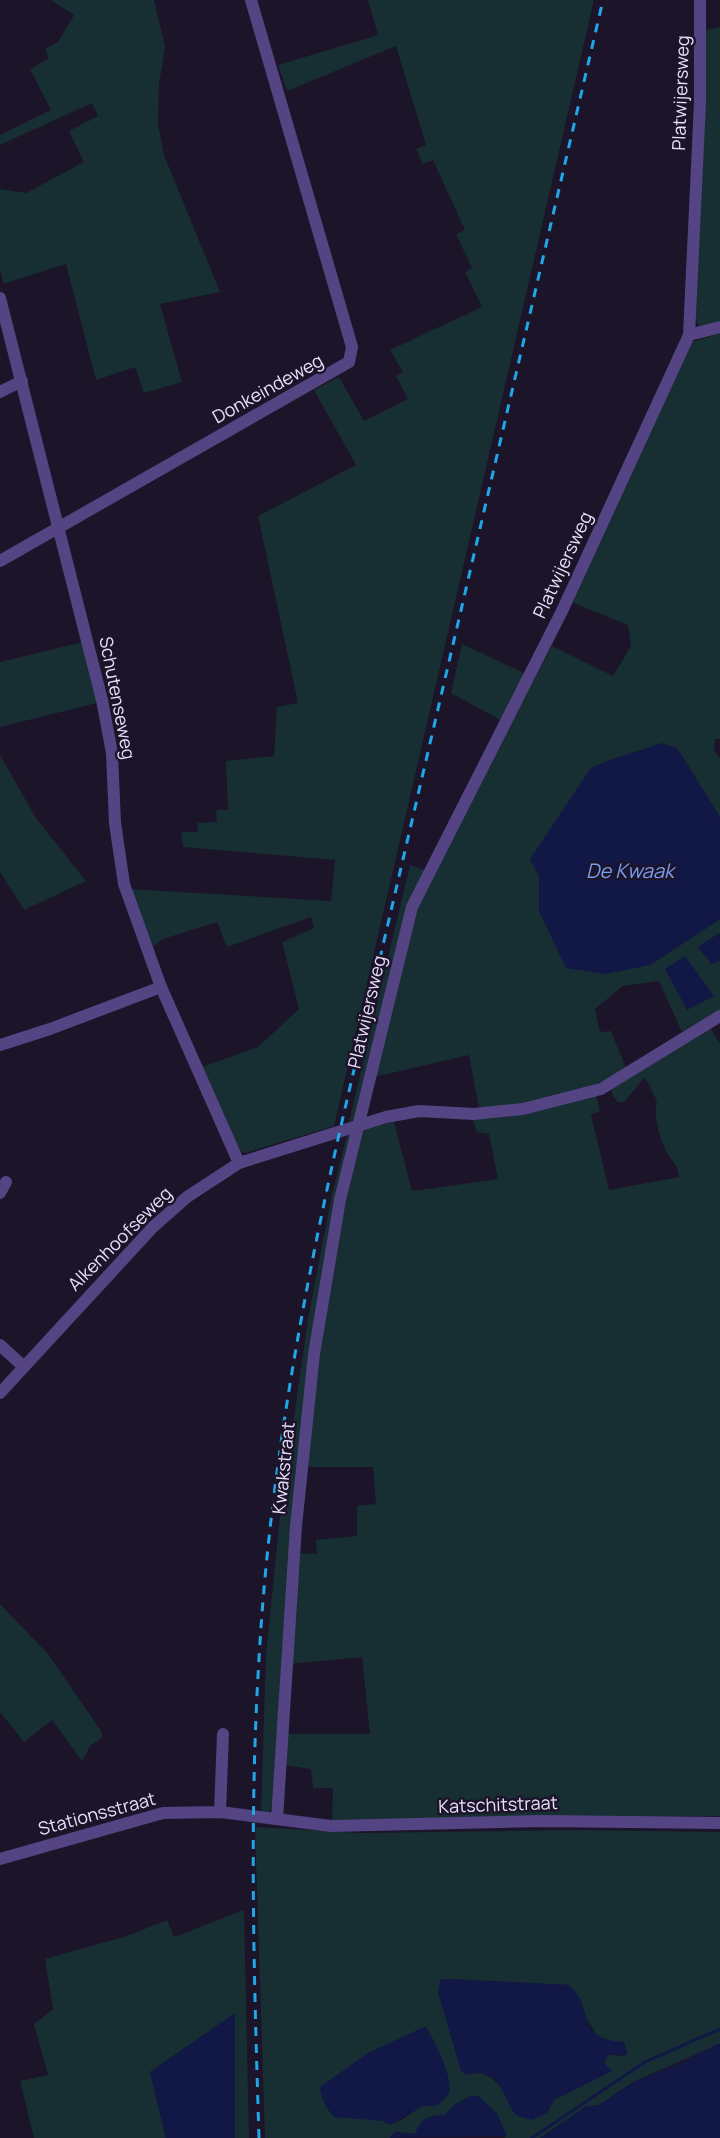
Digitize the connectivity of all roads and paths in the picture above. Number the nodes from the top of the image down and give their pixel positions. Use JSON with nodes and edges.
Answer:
{"nodes":[{"id":1,"x":251,"y":0,"type":"edge"},
{"id":2,"x":700,"y":0,"type":"edge"},
{"id":3,"x":0,"y":298,"type":"edge"},
{"id":4,"x":720,"y":327,"type":"edge"},
{"id":5,"x":689,"y":335,"type":"junction"},
{"id":6,"x":22,"y":381,"type":"junction"},
{"id":7,"x":0,"y":392,"type":"edge"},
{"id":8,"x":59,"y":527,"type":"junction"},
{"id":9,"x":0,"y":561,"type":"edge"},
{"id":10,"x":161,"y":987,"type":"junction"},
{"id":11,"x":720,"y":1016,"type":"edge"},
{"id":12,"x":0,"y":1045,"type":"edge"},
{"id":13,"x":359,"y":1124,"type":"junction"},
{"id":14,"x":238,"y":1163,"type":"junction"},
{"id":15,"x":0,"y":1345,"type":"edge"},
{"id":16,"x":24,"y":1367,"type":"junction"},
{"id":17,"x":0,"y":1392,"type":"edge"},
{"id":18,"x":223,"y":1734,"type":"dead end"},
{"id":19,"x":220,"y":1812,"type":"junction"},
{"id":20,"x":277,"y":1819,"type":"junction"},
{"id":21,"x":720,"y":1823,"type":"edge"},
{"id":22,"x":0,"y":1859,"type":"edge"}],
"edges":[{"from":1,"to":8,"type":"street","name":"Donkeindeweg"},
{"from":2,"to":5,"type":"street","name":"Platwijersweg"},
{"from":3,"to":6,"type":"street","name":"Schutenseweg"},
{"from":4,"to":5,"type":"street"},
{"from":5,"to":13,"type":"street","name":"Platwijersweg"},
{"from":6,"to":7,"type":"street"},
{"from":6,"to":8,"type":"street","name":"Schutenseweg"},
{"from":8,"to":9,"type":"street","name":"Donkeindeweg"},
{"from":8,"to":10,"type":"street","name":"Schutenseweg"},
{"from":10,"to":12,"type":"street"},
{"from":10,"to":14,"type":"street","name":"Schutenseweg"},
{"from":11,"to":13,"type":"street","name":"Alkenhoofseweg"},
{"from":13,"to":14,"type":"street","name":"Alkenhoofseweg"},
{"from":13,"to":20,"type":"street","name":"Kwakstraat"},
{"from":14,"to":16,"type":"street","name":"Alkenhoofseweg"},
{"from":15,"to":16,"type":"street"},
{"from":16,"to":17,"type":"street","name":"Alkenhoofseweg"},
{"from":18,"to":19,"type":"street"},
{"from":19,"to":20,"type":"street","name":"Stationsstraat"},
{"from":19,"to":22,"type":"street","name":"Stationsstraat"},
{"from":20,"to":21,"type":"street","name":"Katschitstraat"}]}
